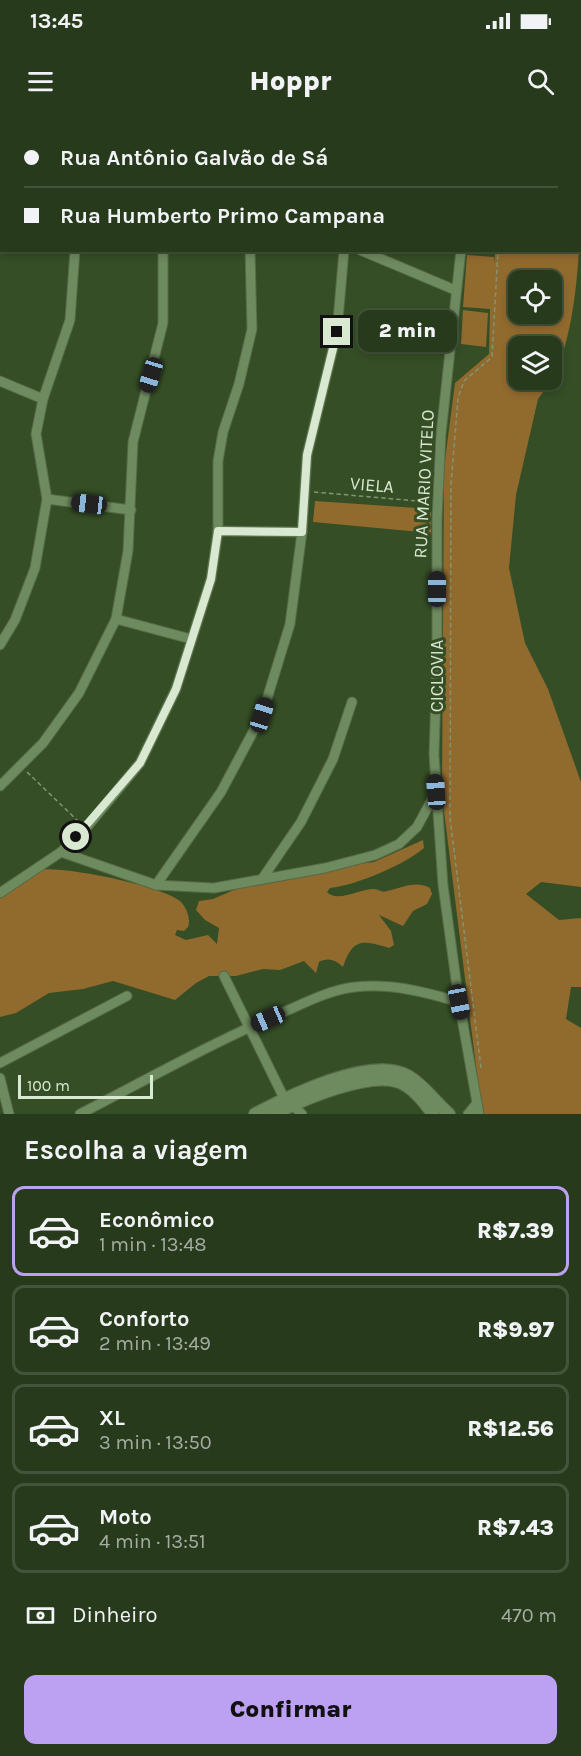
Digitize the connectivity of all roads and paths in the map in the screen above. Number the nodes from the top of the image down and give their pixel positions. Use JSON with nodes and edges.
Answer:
{"nodes":[{"id":1,"x":75,"y":252,"type":"edge"},
{"id":2,"x":163,"y":252,"type":"edge"},
{"id":3,"x":250,"y":252,"type":"edge"},
{"id":4,"x":344,"y":252,"type":"edge"},
{"id":5,"x":365,"y":252,"type":"edge"},
{"id":6,"x":461,"y":252,"type":"edge"},
{"id":7,"x":498,"y":252,"type":"edge"},
{"id":8,"x":455,"y":290,"type":"junction"},
{"id":9,"x":0,"y":381,"type":"edge"},
{"id":10,"x":43,"y":399,"type":"junction"},
{"id":11,"x":304,"y":492,"type":"junction"},
{"id":12,"x":47,"y":499,"type":"junction"},
{"id":13,"x":438,"y":502,"type":"junction"},
{"id":14,"x":131,"y":510,"type":"junction"},
{"id":15,"x":218,"y":531,"type":"junction"},
{"id":16,"x":302,"y":532,"type":"junction"},
{"id":17,"x":116,"y":619,"type":"junction"},
{"id":18,"x":191,"y":639,"type":"junction"},
{"id":19,"x":0,"y":645,"type":"edge"},
{"id":20,"x":352,"y":702,"type":"dead end"},
{"id":21,"x":20,"y":766,"type":"junction"},
{"id":22,"x":0,"y":786,"type":"edge"},
{"id":23,"x":436,"y":792,"type":"junction"},
{"id":24,"x":86,"y":828,"type":"junction"},
{"id":25,"x":61,"y":852,"type":"junction"},
{"id":26,"x":262,"y":879,"type":"junction"},
{"id":27,"x":156,"y":885,"type":"junction"},
{"id":28,"x":0,"y":893,"type":"edge"},
{"id":29,"x":224,"y":976,"type":"dead end"},
{"id":30,"x":127,"y":996,"type":"dead end"},
{"id":31,"x":459,"y":1002,"type":"junction"},
{"id":32,"x":248,"y":1028,"type":"junction"},
{"id":33,"x":0,"y":1063,"type":"edge"},
{"id":34,"x":482,"y":1075,"type":"dead end"},
{"id":35,"x":0,"y":1078,"type":"edge"},
{"id":36,"x":287,"y":1103,"type":"junction"},
{"id":37,"x":477,"y":1103,"type":"junction"},
{"id":38,"x":9,"y":1114,"type":"edge"},
{"id":39,"x":80,"y":1114,"type":"edge"},
{"id":40,"x":255,"y":1114,"type":"edge"},
{"id":41,"x":275,"y":1114,"type":"edge"},
{"id":42,"x":302,"y":1114,"type":"edge"},
{"id":43,"x":433,"y":1114,"type":"edge"},
{"id":44,"x":449,"y":1114,"type":"edge"},
{"id":45,"x":468,"y":1114,"type":"edge"},
{"id":46,"x":479,"y":1114,"type":"edge"}],
"edges":[{"from":1,"to":10,"type":"street"},
{"from":2,"to":14,"type":"street"},
{"from":3,"to":15,"type":"street"},
{"from":4,"to":11,"type":"street"},
{"from":5,"to":8,"type":"street"},
{"from":6,"to":8,"type":"street","name":"RUA MARIO VITELO"},
{"from":7,"to":34,"type":"path","name":"CICLOVIA"},
{"from":8,"to":13,"type":"street","name":"RUA MARIO VITELO"},
{"from":9,"to":10,"type":"street"},
{"from":10,"to":12,"type":"street"},
{"from":11,"to":13,"type":"path","name":"VIELA"},
{"from":11,"to":16,"type":"street"},
{"from":12,"to":14,"type":"street"},
{"from":12,"to":19,"type":"street"},
{"from":13,"to":23,"type":"street","name":"RUA MARIO VITELO"},
{"from":14,"to":17,"type":"street"},
{"from":15,"to":16,"type":"street"},
{"from":15,"to":18,"type":"street"},
{"from":16,"to":27,"type":"street"},
{"from":17,"to":18,"type":"street"},
{"from":17,"to":21,"type":"street"},
{"from":18,"to":24,"type":"street"},
{"from":20,"to":26,"type":"street"},
{"from":21,"to":22,"type":"street"},
{"from":21,"to":24,"type":"path"},
{"from":23,"to":26,"type":"street"},
{"from":23,"to":31,"type":"street","name":"RUA MARIO VITELO"},
{"from":24,"to":25,"type":"street"},
{"from":25,"to":27,"type":"street"},
{"from":25,"to":28,"type":"street"},
{"from":26,"to":27,"type":"street"},
{"from":29,"to":32,"type":"street"},
{"from":30,"to":33,"type":"street"},
{"from":31,"to":32,"type":"street"},
{"from":31,"to":37,"type":"street","name":"RUA MARIO VITELO"},
{"from":32,"to":36,"type":"street"},
{"from":32,"to":39,"type":"street"},
{"from":35,"to":38,"type":"street"},
{"from":36,"to":40,"type":"main road"},
{"from":36,"to":41,"type":"main road"},
{"from":36,"to":42,"type":"street"},
{"from":36,"to":43,"type":"main road"},
{"from":36,"to":44,"type":"main road"},
{"from":37,"to":45,"type":"street"},
{"from":37,"to":46,"type":"street","name":"RUA MARIO VITELO"}]}
